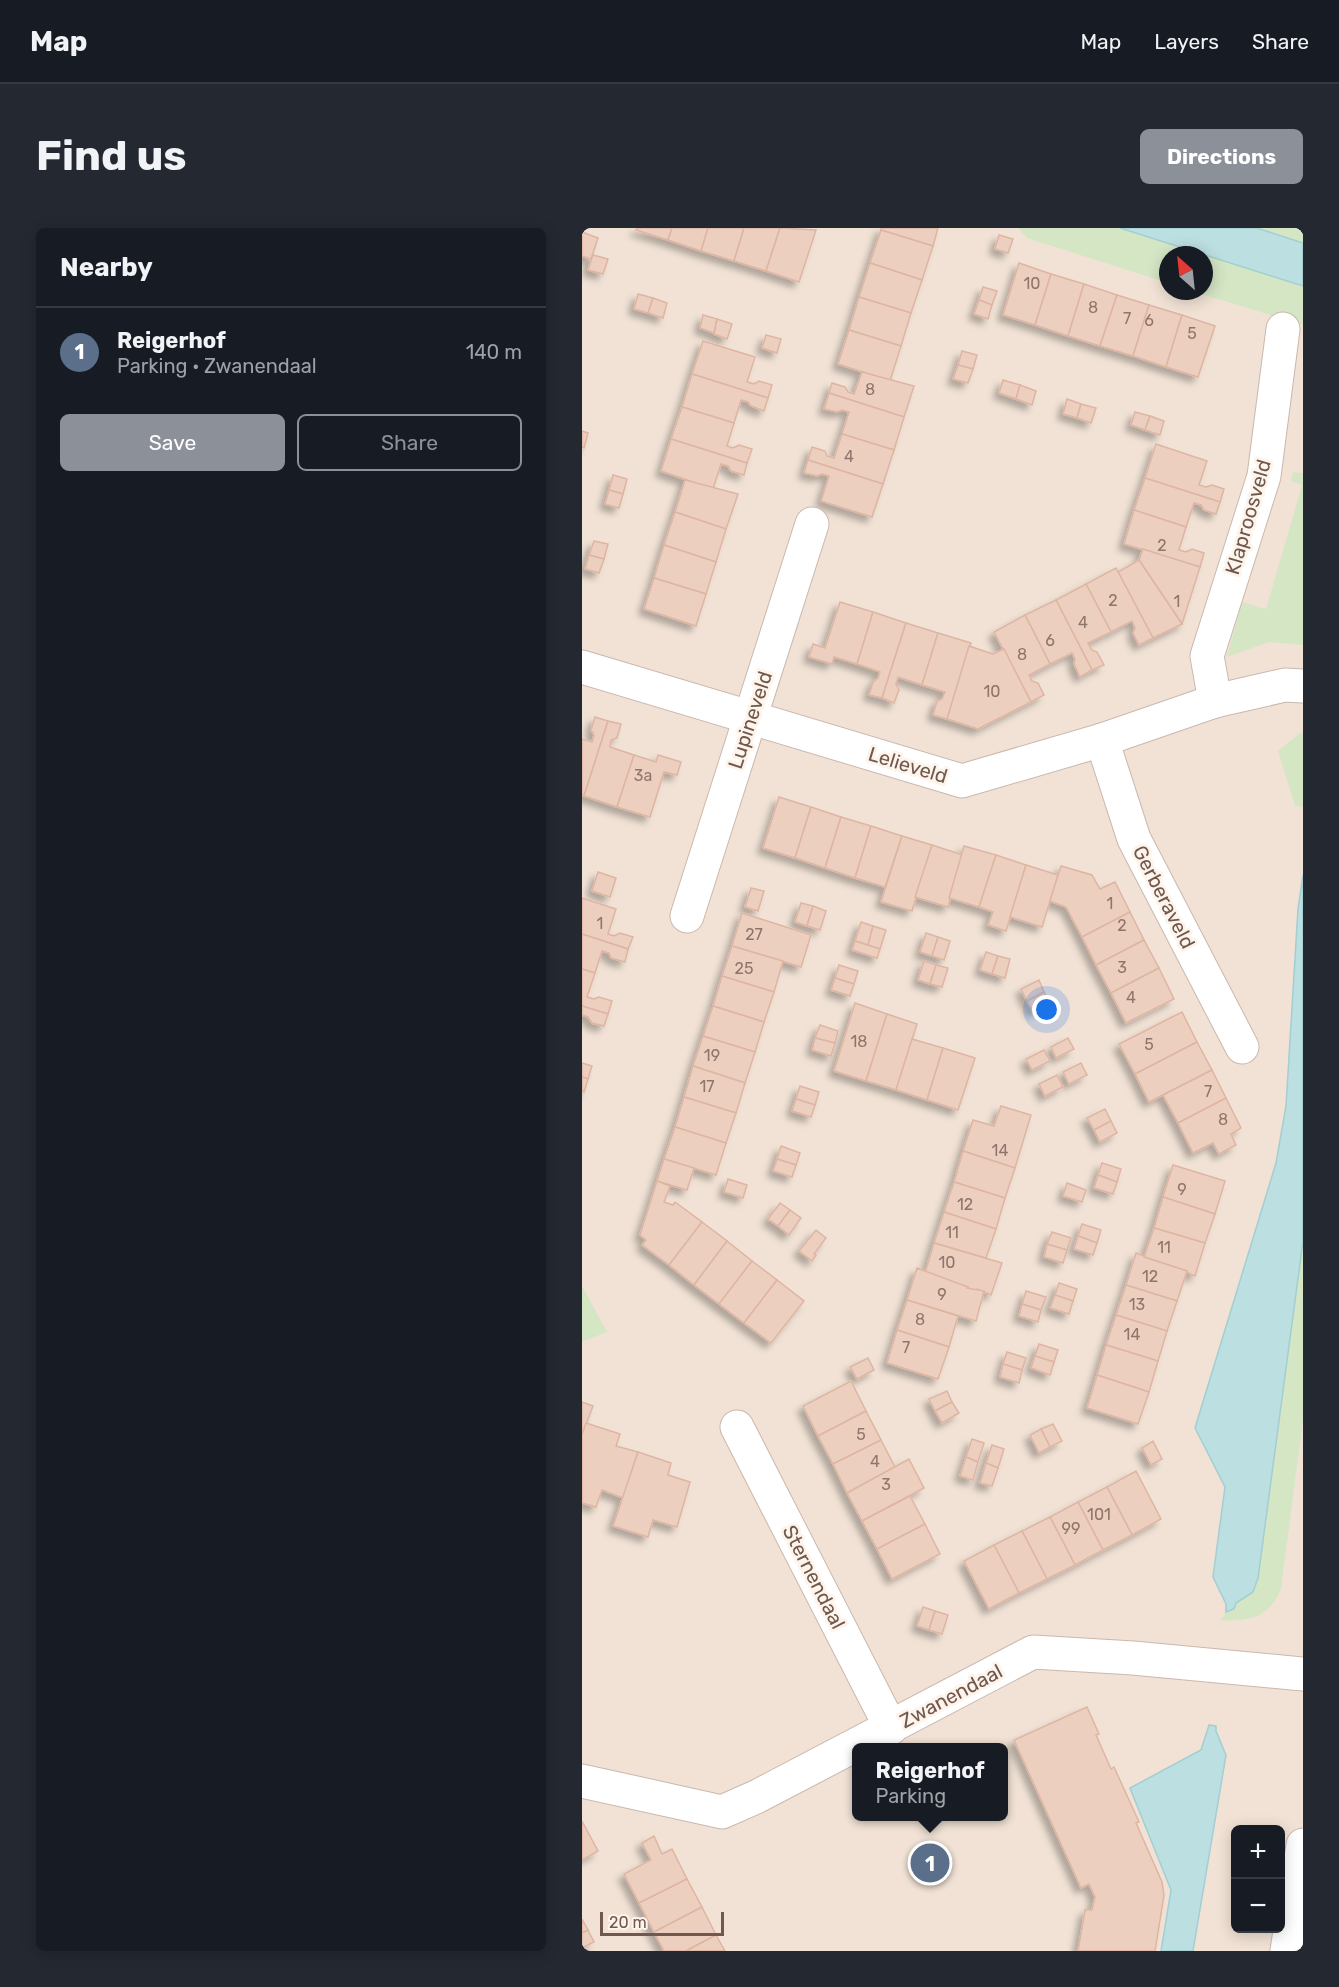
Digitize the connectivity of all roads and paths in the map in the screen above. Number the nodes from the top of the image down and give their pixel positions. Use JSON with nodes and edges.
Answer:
{"nodes":[{"id":1,"x":1283,"y":329,"type":"dead end"},
{"id":2,"x":812,"y":524,"type":"dead end"},
{"id":3,"x":582,"y":667,"type":"edge"},
{"id":4,"x":1303,"y":686,"type":"edge"},
{"id":5,"x":1215,"y":701,"type":"junction"},
{"id":6,"x":750,"y":718,"type":"junction"},
{"id":7,"x":1102,"y":740,"type":"junction"},
{"id":8,"x":687,"y":916,"type":"dead end"},
{"id":9,"x":1242,"y":1047,"type":"dead end"},
{"id":10,"x":737,"y":1427,"type":"dead end"},
{"id":11,"x":1303,"y":1674,"type":"edge"},
{"id":12,"x":891,"y":1728,"type":"junction"},
{"id":13,"x":862,"y":1743,"type":"edge"},
{"id":14,"x":852,"y":1748,"type":"edge"},
{"id":15,"x":582,"y":1781,"type":"edge"},
{"id":16,"x":1303,"y":1845,"type":"edge"},
{"id":17,"x":1287,"y":1951,"type":"edge"}],
"edges":[{"from":1,"to":5,"type":"street","name":"Klaproosveld"},
{"from":2,"to":6,"type":"street","name":"Lupineveld"},
{"from":3,"to":6,"type":"street","name":"Lelieveld"},
{"from":4,"to":5,"type":"street","name":"Lelieveld"},
{"from":5,"to":7,"type":"street","name":"Lelieveld"},
{"from":6,"to":7,"type":"street","name":"Lelieveld"},
{"from":6,"to":8,"type":"street","name":"Lupineveld"},
{"from":7,"to":9,"type":"street","name":"Gerberaveld"},
{"from":10,"to":12,"type":"street","name":"Sternendaal"},
{"from":11,"to":12,"type":"street","name":"Zwanendaal"},
{"from":12,"to":13,"type":"street","name":"Zwanendaal"},
{"from":14,"to":15,"type":"street","name":"Zwanendaal"},
{"from":16,"to":17,"type":"street"}]}
